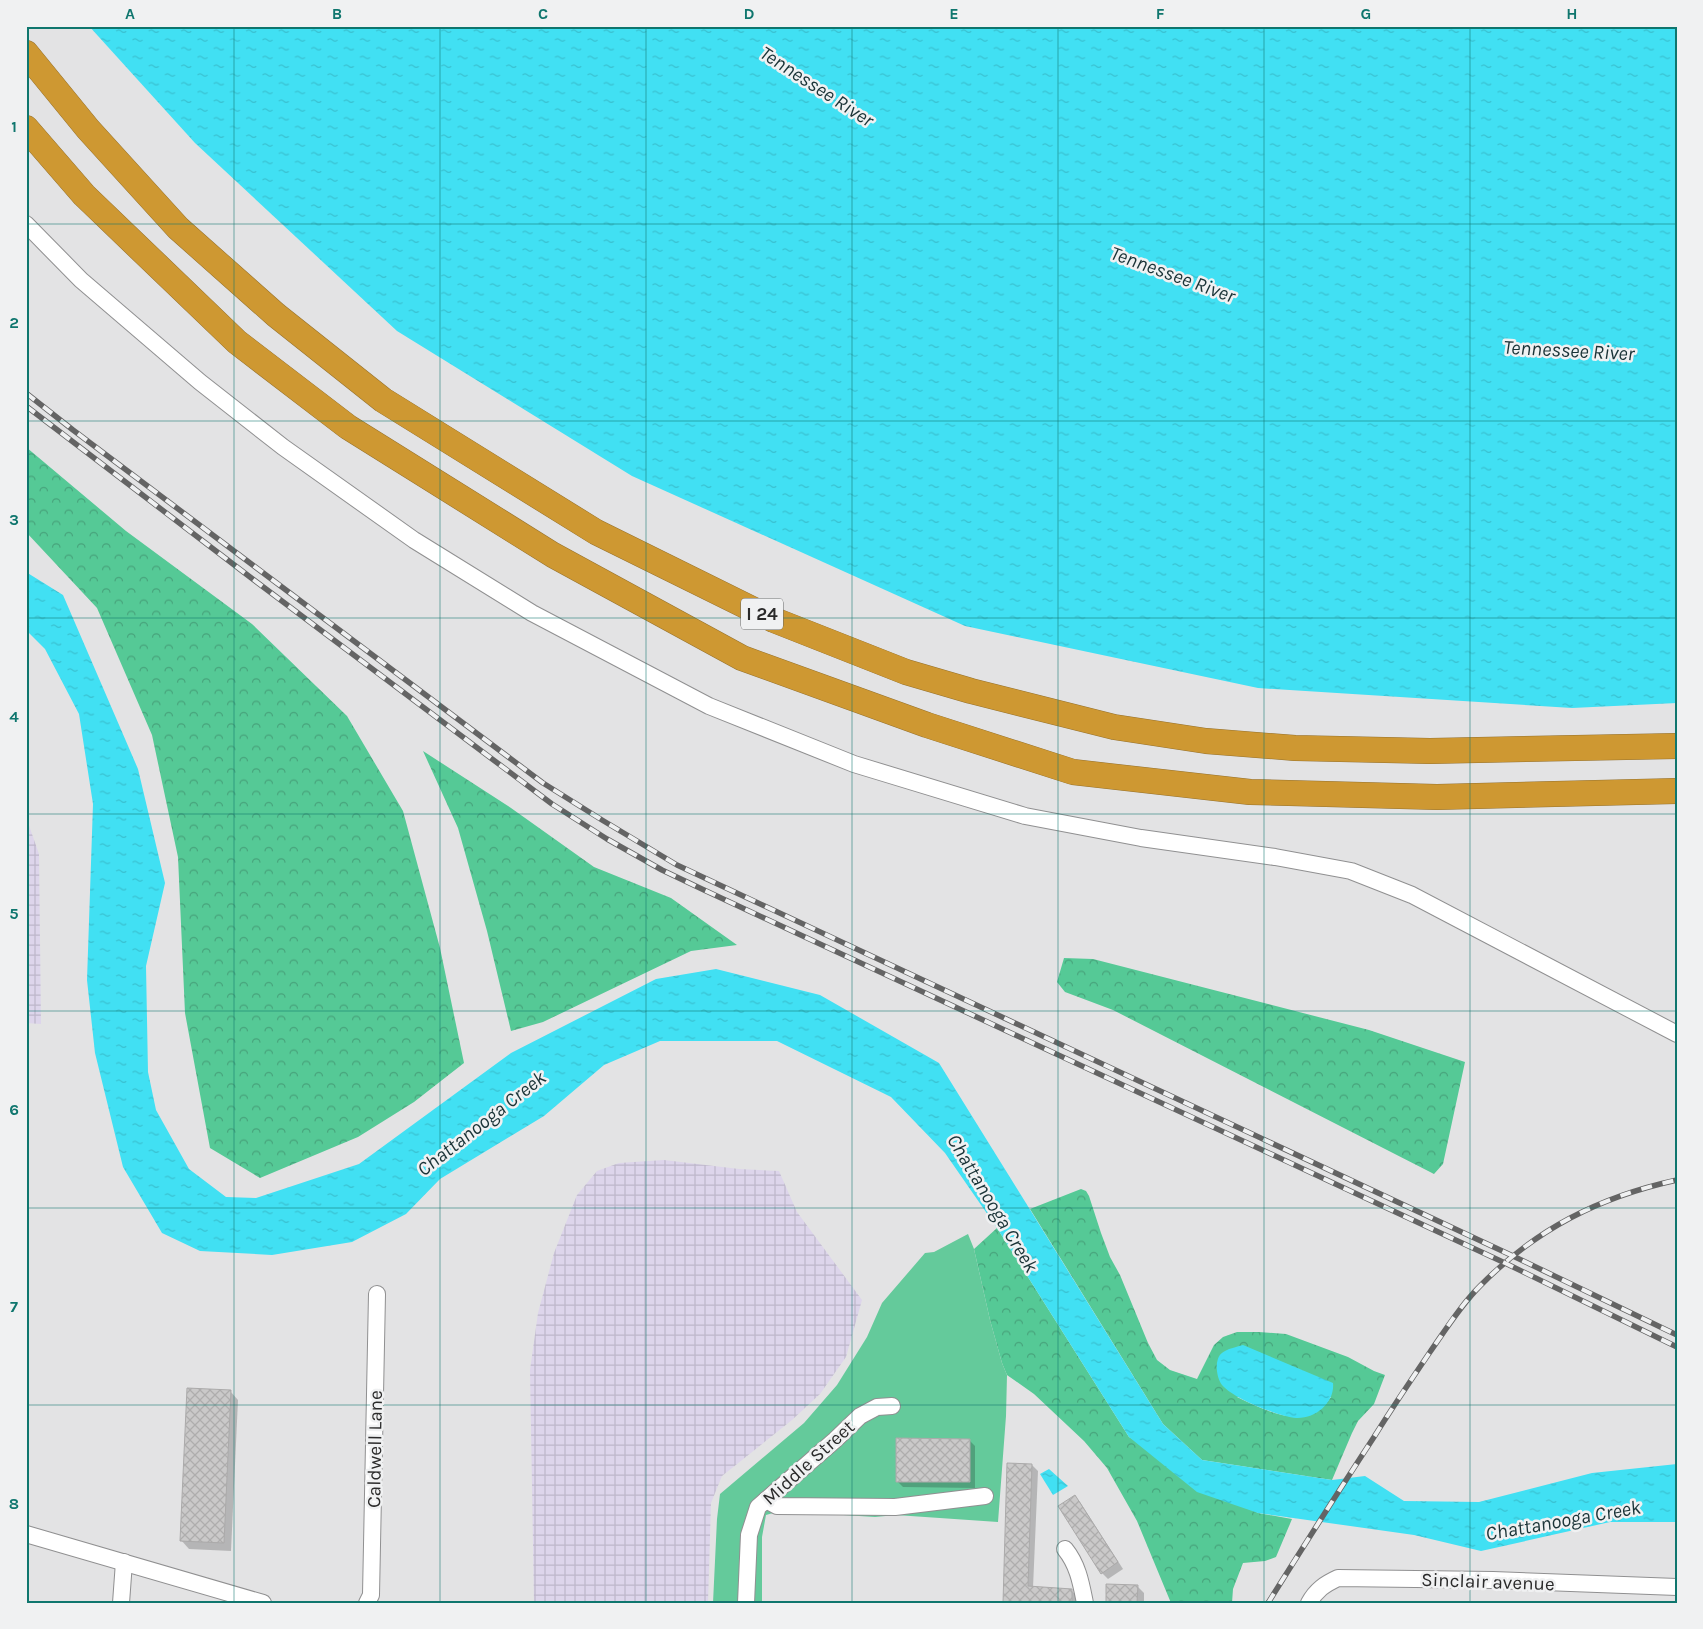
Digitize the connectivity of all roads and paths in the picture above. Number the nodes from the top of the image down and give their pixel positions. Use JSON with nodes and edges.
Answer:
{"nodes":[{"id":1,"x":26,"y":53,"type":"edge"},
{"id":2,"x":26,"y":128,"type":"edge"},
{"id":3,"x":26,"y":224,"type":"edge"},
{"id":4,"x":1677,"y":746,"type":"edge"},
{"id":5,"x":1677,"y":791,"type":"edge"},
{"id":6,"x":1677,"y":1034,"type":"edge"},
{"id":7,"x":378,"y":1294,"type":"dead end"},
{"id":8,"x":892,"y":1406,"type":"dead end"},
{"id":9,"x":985,"y":1496,"type":"dead end"},
{"id":10,"x":766,"y":1500,"type":"junction"},
{"id":11,"x":26,"y":1534,"type":"edge"},
{"id":12,"x":1065,"y":1549,"type":"dead end"},
{"id":13,"x":124,"y":1562,"type":"junction"},
{"id":14,"x":1677,"y":1587,"type":"edge"},
{"id":15,"x":121,"y":1603,"type":"edge"},
{"id":16,"x":262,"y":1603,"type":"edge"},
{"id":17,"x":366,"y":1603,"type":"edge"},
{"id":18,"x":746,"y":1603,"type":"edge"},
{"id":19,"x":1085,"y":1603,"type":"edge"},
{"id":20,"x":1309,"y":1603,"type":"edge"}],
"edges":[{"from":1,"to":4,"type":"highway","number":"I 24"},
{"from":2,"to":5,"type":"highway","number":"I 24"},
{"from":3,"to":6,"type":"street"},
{"from":7,"to":17,"type":"street","name":"Caldwell Lane"},
{"from":8,"to":10,"type":"street","name":"Middle Street"},
{"from":9,"to":10,"type":"street"},
{"from":10,"to":18,"type":"street","name":"Middle Street"},
{"from":11,"to":13,"type":"street"},
{"from":12,"to":19,"type":"street"},
{"from":13,"to":15,"type":"street"},
{"from":13,"to":16,"type":"street"},
{"from":14,"to":20,"type":"street","name":"Sinclair avenue"}]}
